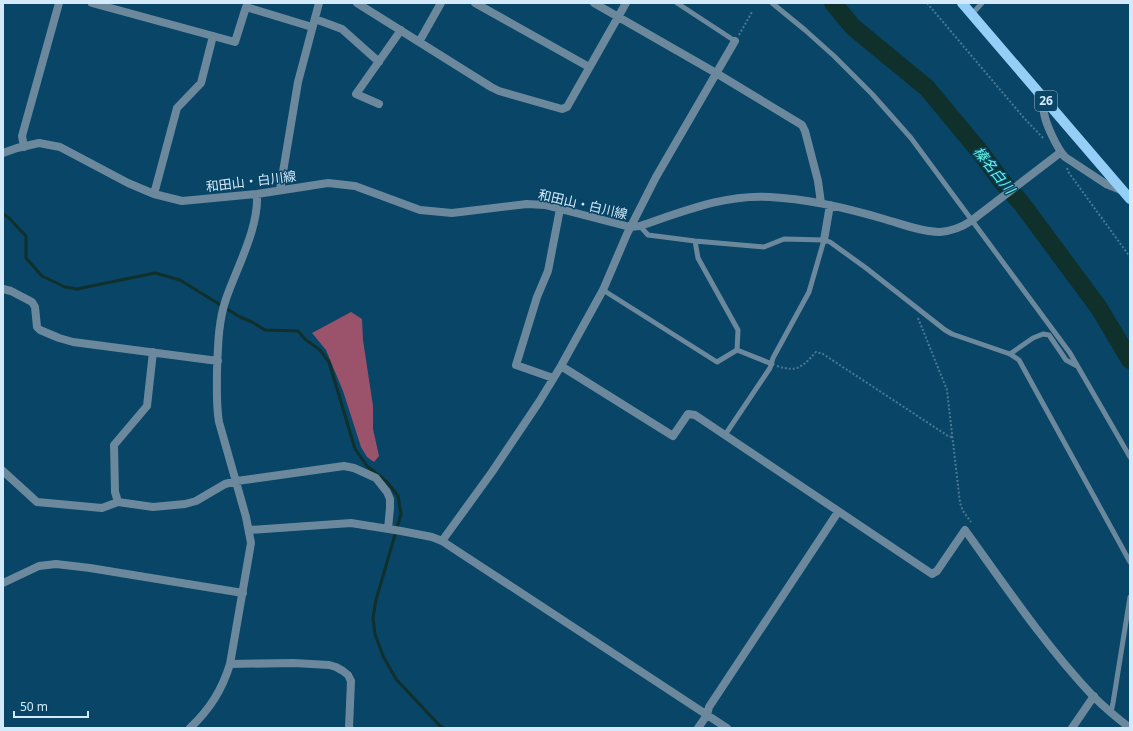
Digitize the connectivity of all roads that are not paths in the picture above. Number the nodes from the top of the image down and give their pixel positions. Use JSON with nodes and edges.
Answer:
{"nodes":[{"id":1,"x":59,"y":3,"type":"edge"},
{"id":2,"x":92,"y":3,"type":"edge"},
{"id":3,"x":319,"y":3,"type":"edge"},
{"id":4,"x":357,"y":3,"type":"edge"},
{"id":5,"x":441,"y":3,"type":"edge"},
{"id":6,"x":475,"y":3,"type":"edge"},
{"id":7,"x":594,"y":3,"type":"edge"},
{"id":8,"x":626,"y":3,"type":"edge"},
{"id":9,"x":677,"y":3,"type":"edge"},
{"id":10,"x":772,"y":3,"type":"edge"},
{"id":11,"x":962,"y":3,"type":"edge"},
{"id":12,"x":982,"y":3,"type":"edge"},
{"id":13,"x":972,"y":14,"type":"junction"},
{"id":14,"x":618,"y":16,"type":"junction"},
{"id":15,"x":313,"y":23,"type":"junction"},
{"id":16,"x":401,"y":30,"type":"junction"},
{"id":17,"x":213,"y":36,"type":"junction"},
{"id":18,"x":735,"y":41,"type":"joint"},
{"id":19,"x":419,"y":42,"type":"junction"},
{"id":20,"x":379,"y":62,"type":"junction"},
{"id":21,"x":589,"y":67,"type":"junction"},
{"id":22,"x":716,"y":73,"type":"junction"},
{"id":23,"x":1046,"y":100,"type":"junction"},
{"id":24,"x":379,"y":104,"type":"dead end"},
{"id":25,"x":24,"y":147,"type":"junction"},
{"id":26,"x":1061,"y":152,"type":"junction"},
{"id":27,"x":3,"y":153,"type":"edge"},
{"id":28,"x":280,"y":190,"type":"junction"},
{"id":29,"x":1122,"y":190,"type":"junction"},
{"id":30,"x":154,"y":194,"type":"junction"},
{"id":31,"x":257,"y":194,"type":"junction"},
{"id":32,"x":1130,"y":199,"type":"edge"},
{"id":33,"x":825,"y":204,"type":"junction"},
{"id":34,"x":560,"y":209,"type":"junction"},
{"id":35,"x":973,"y":220,"type":"junction"},
{"id":36,"x":640,"y":226,"type":"junction"},
{"id":37,"x":630,"y":227,"type":"junction"},
{"id":38,"x":824,"y":240,"type":"junction"},
{"id":39,"x":695,"y":241,"type":"junction"},
{"id":40,"x":3,"y":289,"type":"edge"},
{"id":41,"x":603,"y":290,"type":"junction"},
{"id":42,"x":737,"y":350,"type":"junction"},
{"id":43,"x":153,"y":352,"type":"junction"},
{"id":44,"x":1010,"y":354,"type":"junction"},
{"id":45,"x":218,"y":361,"type":"junction"},
{"id":46,"x":772,"y":364,"type":"junction"},
{"id":47,"x":561,"y":366,"type":"junction"},
{"id":48,"x":1077,"y":366,"type":"junction"},
{"id":49,"x":553,"y":378,"type":"junction"},
{"id":50,"x":725,"y":435,"type":"junction"},
{"id":51,"x":1130,"y":457,"type":"edge"},
{"id":52,"x":3,"y":472,"type":"edge"},
{"id":53,"x":237,"y":481,"type":"junction"},
{"id":54,"x":118,"y":502,"type":"junction"},
{"id":55,"x":838,"y":512,"type":"junction"},
{"id":56,"x":389,"y":529,"type":"junction"},
{"id":57,"x":249,"y":530,"type":"junction"},
{"id":58,"x":442,"y":541,"type":"junction"},
{"id":59,"x":1130,"y":562,"type":"edge"},
{"id":60,"x":3,"y":583,"type":"edge"},
{"id":61,"x":243,"y":593,"type":"junction"},
{"id":62,"x":1130,"y":597,"type":"edge"},
{"id":63,"x":1129,"y":607,"type":"edge"},
{"id":64,"x":230,"y":664,"type":"junction"},
{"id":65,"x":1094,"y":696,"type":"junction"},
{"id":66,"x":1111,"y":712,"type":"junction"},
{"id":67,"x":707,"y":715,"type":"junction"},
{"id":68,"x":190,"y":728,"type":"edge"},
{"id":69,"x":350,"y":728,"type":"edge"},
{"id":70,"x":698,"y":728,"type":"edge"},
{"id":71,"x":727,"y":728,"type":"edge"},
{"id":72,"x":1072,"y":728,"type":"edge"},
{"id":73,"x":1130,"y":728,"type":"edge"}],
"edges":[{"from":1,"to":25,"type":"street"},
{"from":2,"to":17,"type":"street"},
{"from":3,"to":15,"type":"street"},
{"from":4,"to":16,"type":"street"},
{"from":5,"to":19,"type":"street"},
{"from":6,"to":21,"type":"street"},
{"from":7,"to":14,"type":"street"},
{"from":8,"to":14,"type":"street"},
{"from":9,"to":18,"type":"lane"},
{"from":10,"to":35,"type":"lane"},
{"from":11,"to":13,"type":"main road","number":"26"},
{"from":12,"to":13,"type":"lane"},
{"from":13,"to":23,"type":"main road","number":"26"},
{"from":14,"to":21,"type":"street"},
{"from":14,"to":22,"type":"street"},
{"from":15,"to":17,"type":"street"},
{"from":15,"to":20,"type":"street"},
{"from":15,"to":28,"type":"street"},
{"from":16,"to":19,"type":"street"},
{"from":16,"to":20,"type":"street"},
{"from":17,"to":30,"type":"street"},
{"from":18,"to":22,"type":"street"},
{"from":19,"to":21,"type":"street"},
{"from":20,"to":24,"type":"street"},
{"from":22,"to":33,"type":"street"},
{"from":22,"to":37,"type":"street"},
{"from":23,"to":26,"type":"street"},
{"from":23,"to":29,"type":"main road","number":"26"},
{"from":25,"to":27,"type":"street","name":"和田山・白川線"},
{"from":25,"to":30,"type":"street","name":"和田山・白川線"},
{"from":26,"to":29,"type":"street"},
{"from":26,"to":35,"type":"street","name":"和田山・白川線"},
{"from":28,"to":31,"type":"street","name":"和田山・白川線"},
{"from":28,"to":34,"type":"street","name":"和田山・白川線"},
{"from":29,"to":32,"type":"main road","number":"26"},
{"from":30,"to":31,"type":"street","name":"和田山・白川線"},
{"from":31,"to":45,"type":"street"},
{"from":33,"to":35,"type":"street","name":"和田山・白川線"},
{"from":33,"to":36,"type":"street","name":"和田山・白川線"},
{"from":33,"to":38,"type":"street"},
{"from":34,"to":37,"type":"street","name":"和田山・白川線"},
{"from":34,"to":49,"type":"street"},
{"from":35,"to":48,"type":"lane"},
{"from":36,"to":37,"type":"street","name":"和田山・白川線"},
{"from":36,"to":39,"type":"lane"},
{"from":37,"to":41,"type":"street"},
{"from":38,"to":39,"type":"lane"},
{"from":38,"to":44,"type":"lane"},
{"from":38,"to":46,"type":"lane"},
{"from":39,"to":42,"type":"lane"},
{"from":40,"to":43,"type":"street"},
{"from":41,"to":42,"type":"lane"},
{"from":41,"to":47,"type":"street"},
{"from":42,"to":46,"type":"lane"},
{"from":43,"to":45,"type":"street"},
{"from":43,"to":54,"type":"street"},
{"from":44,"to":48,"type":"lane"},
{"from":44,"to":59,"type":"lane"},
{"from":45,"to":53,"type":"street"},
{"from":46,"to":50,"type":"lane"},
{"from":47,"to":49,"type":"street"},
{"from":47,"to":50,"type":"street"},
{"from":48,"to":51,"type":"lane"},
{"from":49,"to":58,"type":"street"},
{"from":50,"to":55,"type":"street"},
{"from":52,"to":54,"type":"street"},
{"from":53,"to":54,"type":"street"},
{"from":53,"to":56,"type":"street"},
{"from":53,"to":57,"type":"street"},
{"from":55,"to":65,"type":"street"},
{"from":55,"to":67,"type":"street"},
{"from":56,"to":57,"type":"street"},
{"from":56,"to":58,"type":"street"},
{"from":57,"to":61,"type":"street"},
{"from":58,"to":67,"type":"street"},
{"from":60,"to":61,"type":"street"},
{"from":61,"to":64,"type":"street"},
{"from":62,"to":63,"type":"lane"},
{"from":63,"to":66,"type":"lane"},
{"from":64,"to":68,"type":"street"},
{"from":64,"to":69,"type":"street"},
{"from":65,"to":66,"type":"street"},
{"from":65,"to":72,"type":"street"},
{"from":66,"to":73,"type":"street"},
{"from":67,"to":70,"type":"street"},
{"from":67,"to":71,"type":"street"}]}
